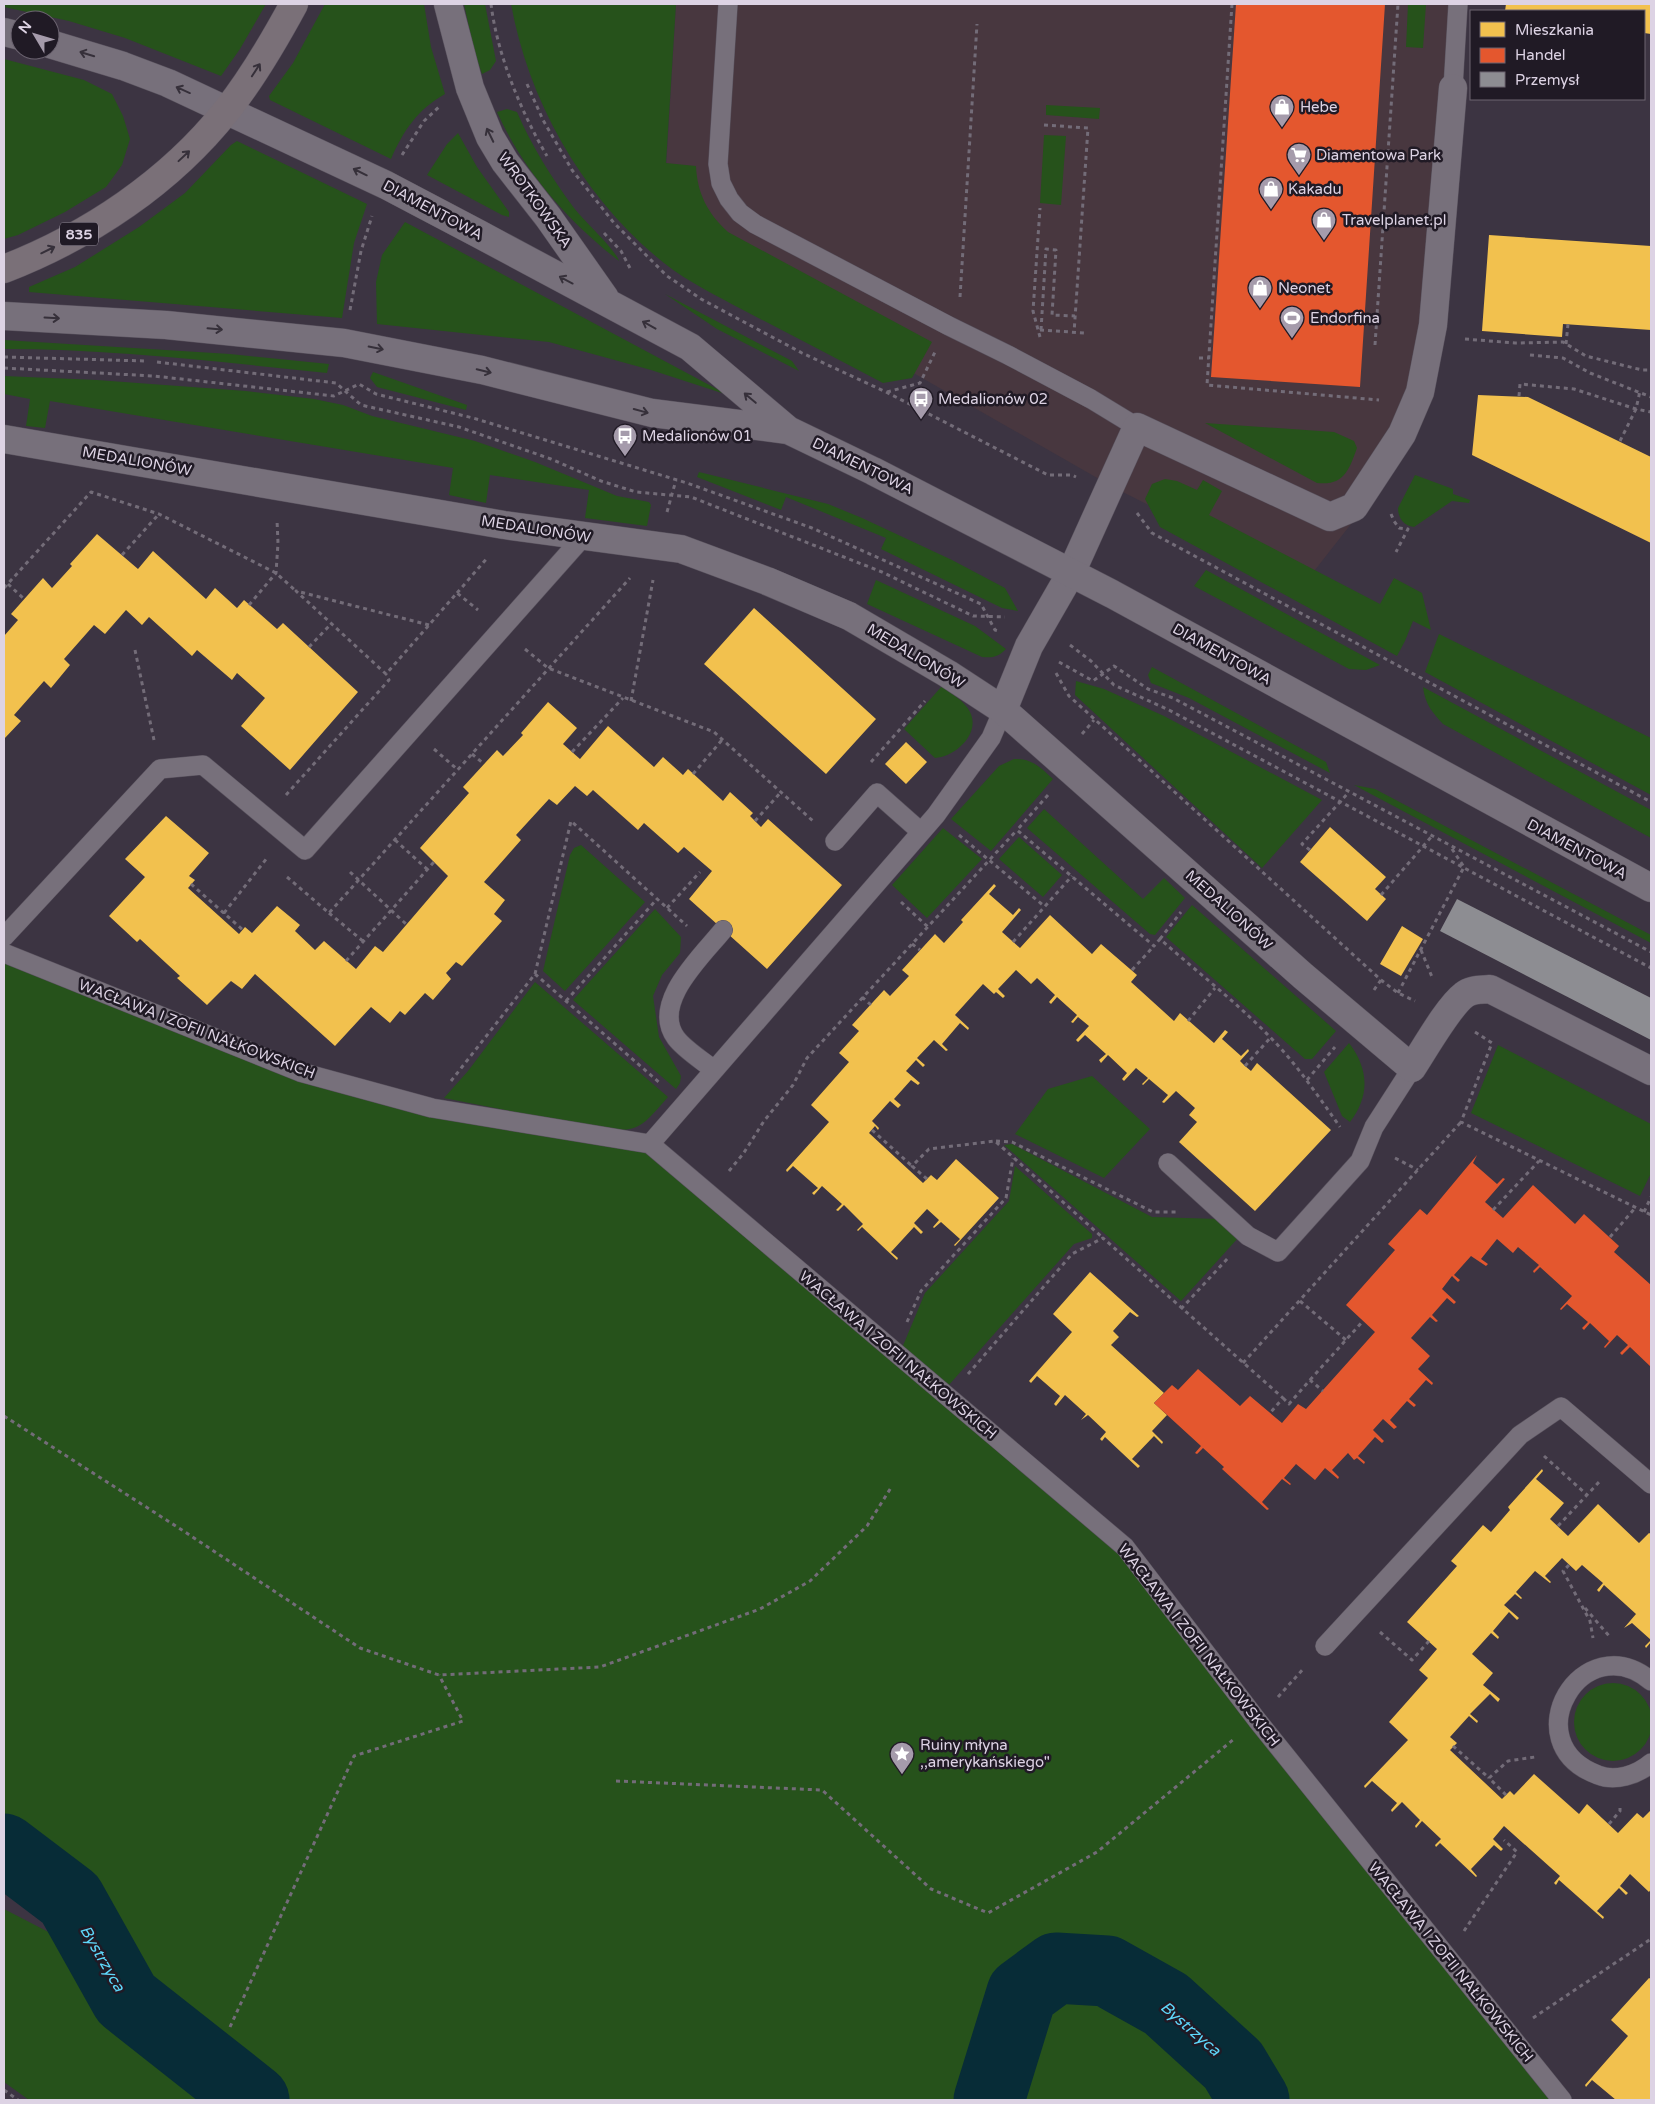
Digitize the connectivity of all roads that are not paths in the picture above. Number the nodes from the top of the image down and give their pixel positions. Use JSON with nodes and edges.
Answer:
{"nodes":[{"id":1,"x":294,"y":4,"type":"edge"},
{"id":2,"x":448,"y":4,"type":"edge"},
{"id":3,"x":728,"y":4,"type":"edge"},
{"id":4,"x":1458,"y":4,"type":"edge"},
{"id":5,"x":60,"y":47,"type":"edge"},
{"id":6,"x":1453,"y":88,"type":"joint"},
{"id":7,"x":227,"y":110,"type":"junction"},
{"id":8,"x":4,"y":269,"type":"edge"},
{"id":9,"x":609,"y":303,"type":"junction"},
{"id":10,"x":4,"y":316,"type":"edge"},
{"id":11,"x":1137,"y":427,"type":"junction"},
{"id":12,"x":788,"y":430,"type":"junction"},
{"id":13,"x":4,"y":439,"type":"edge"},
{"id":14,"x":583,"y":537,"type":"junction"},
{"id":15,"x":1071,"y":573,"type":"junction"},
{"id":16,"x":1003,"y":710,"type":"junction"},
{"id":17,"x":921,"y":832,"type":"junction"},
{"id":18,"x":835,"y":841,"type":"road end"},
{"id":19,"x":1651,"y":888,"type":"edge"},
{"id":20,"x":723,"y":930,"type":"dead end"},
{"id":21,"x":4,"y":937,"type":"edge"},
{"id":22,"x":4,"y":953,"type":"edge"},
{"id":23,"x":1412,"y":1068,"type":"junction"},
{"id":24,"x":714,"y":1070,"type":"junction"},
{"id":25,"x":1651,"y":1071,"type":"edge"},
{"id":26,"x":650,"y":1144,"type":"junction"},
{"id":27,"x":1168,"y":1163,"type":"dead end"},
{"id":28,"x":1651,"y":1484,"type":"edge"},
{"id":29,"x":1325,"y":1646,"type":"road end"},
{"id":30,"x":1651,"y":1681,"type":"edge"},
{"id":31,"x":1651,"y":1763,"type":"edge"},
{"id":32,"x":1562,"y":2100,"type":"edge"}],
"edges":[{"from":7,"to":1,"type":"main road","number":"835","one_way":true},
{"from":9,"to":2,"type":"street","name":"WROTKOWSKA","one_way":true},
{"from":3,"to":11,"type":"lane"},
{"from":4,"to":6,"type":"lane"},
{"from":7,"to":5,"type":"street","name":"DIAMENTOWA","one_way":true},
{"from":6,"to":11,"type":"street"},
{"from":8,"to":7,"type":"main road","number":"835","one_way":true},
{"from":9,"to":7,"type":"street","name":"DIAMENTOWA","one_way":true},
{"from":12,"to":9,"type":"street","name":"DIAMENTOWA","one_way":true},
{"from":10,"to":12,"type":"street","name":"DIAMENTOWA","one_way":true},
{"from":11,"to":15,"type":"street"},
{"from":12,"to":15,"type":"street","name":"DIAMENTOWA"},
{"from":13,"to":14,"type":"street","name":"MEDALIONÓW"},
{"from":14,"to":16,"type":"street","name":"MEDALIONÓW"},
{"from":14,"to":21,"type":"lane"},
{"from":15,"to":16,"type":"street"},
{"from":15,"to":19,"type":"street","name":"DIAMENTOWA"},
{"from":16,"to":17,"type":"lane"},
{"from":16,"to":23,"type":"street","name":"MEDALIONÓW"},
{"from":17,"to":18,"type":"lane"},
{"from":17,"to":24,"type":"lane"},
{"from":20,"to":24,"type":"lane"},
{"from":22,"to":26,"type":"lane","name":"WACŁAWA I ZOFII NAŁKOWSKICH"},
{"from":23,"to":25,"type":"street"},
{"from":23,"to":27,"type":"lane"},
{"from":24,"to":26,"type":"lane"},
{"from":26,"to":32,"type":"lane","name":"WACŁAWA I ZOFII NAŁKOWSKICH"},
{"from":28,"to":29,"type":"lane"},
{"from":30,"to":31,"type":"lane"}]}
